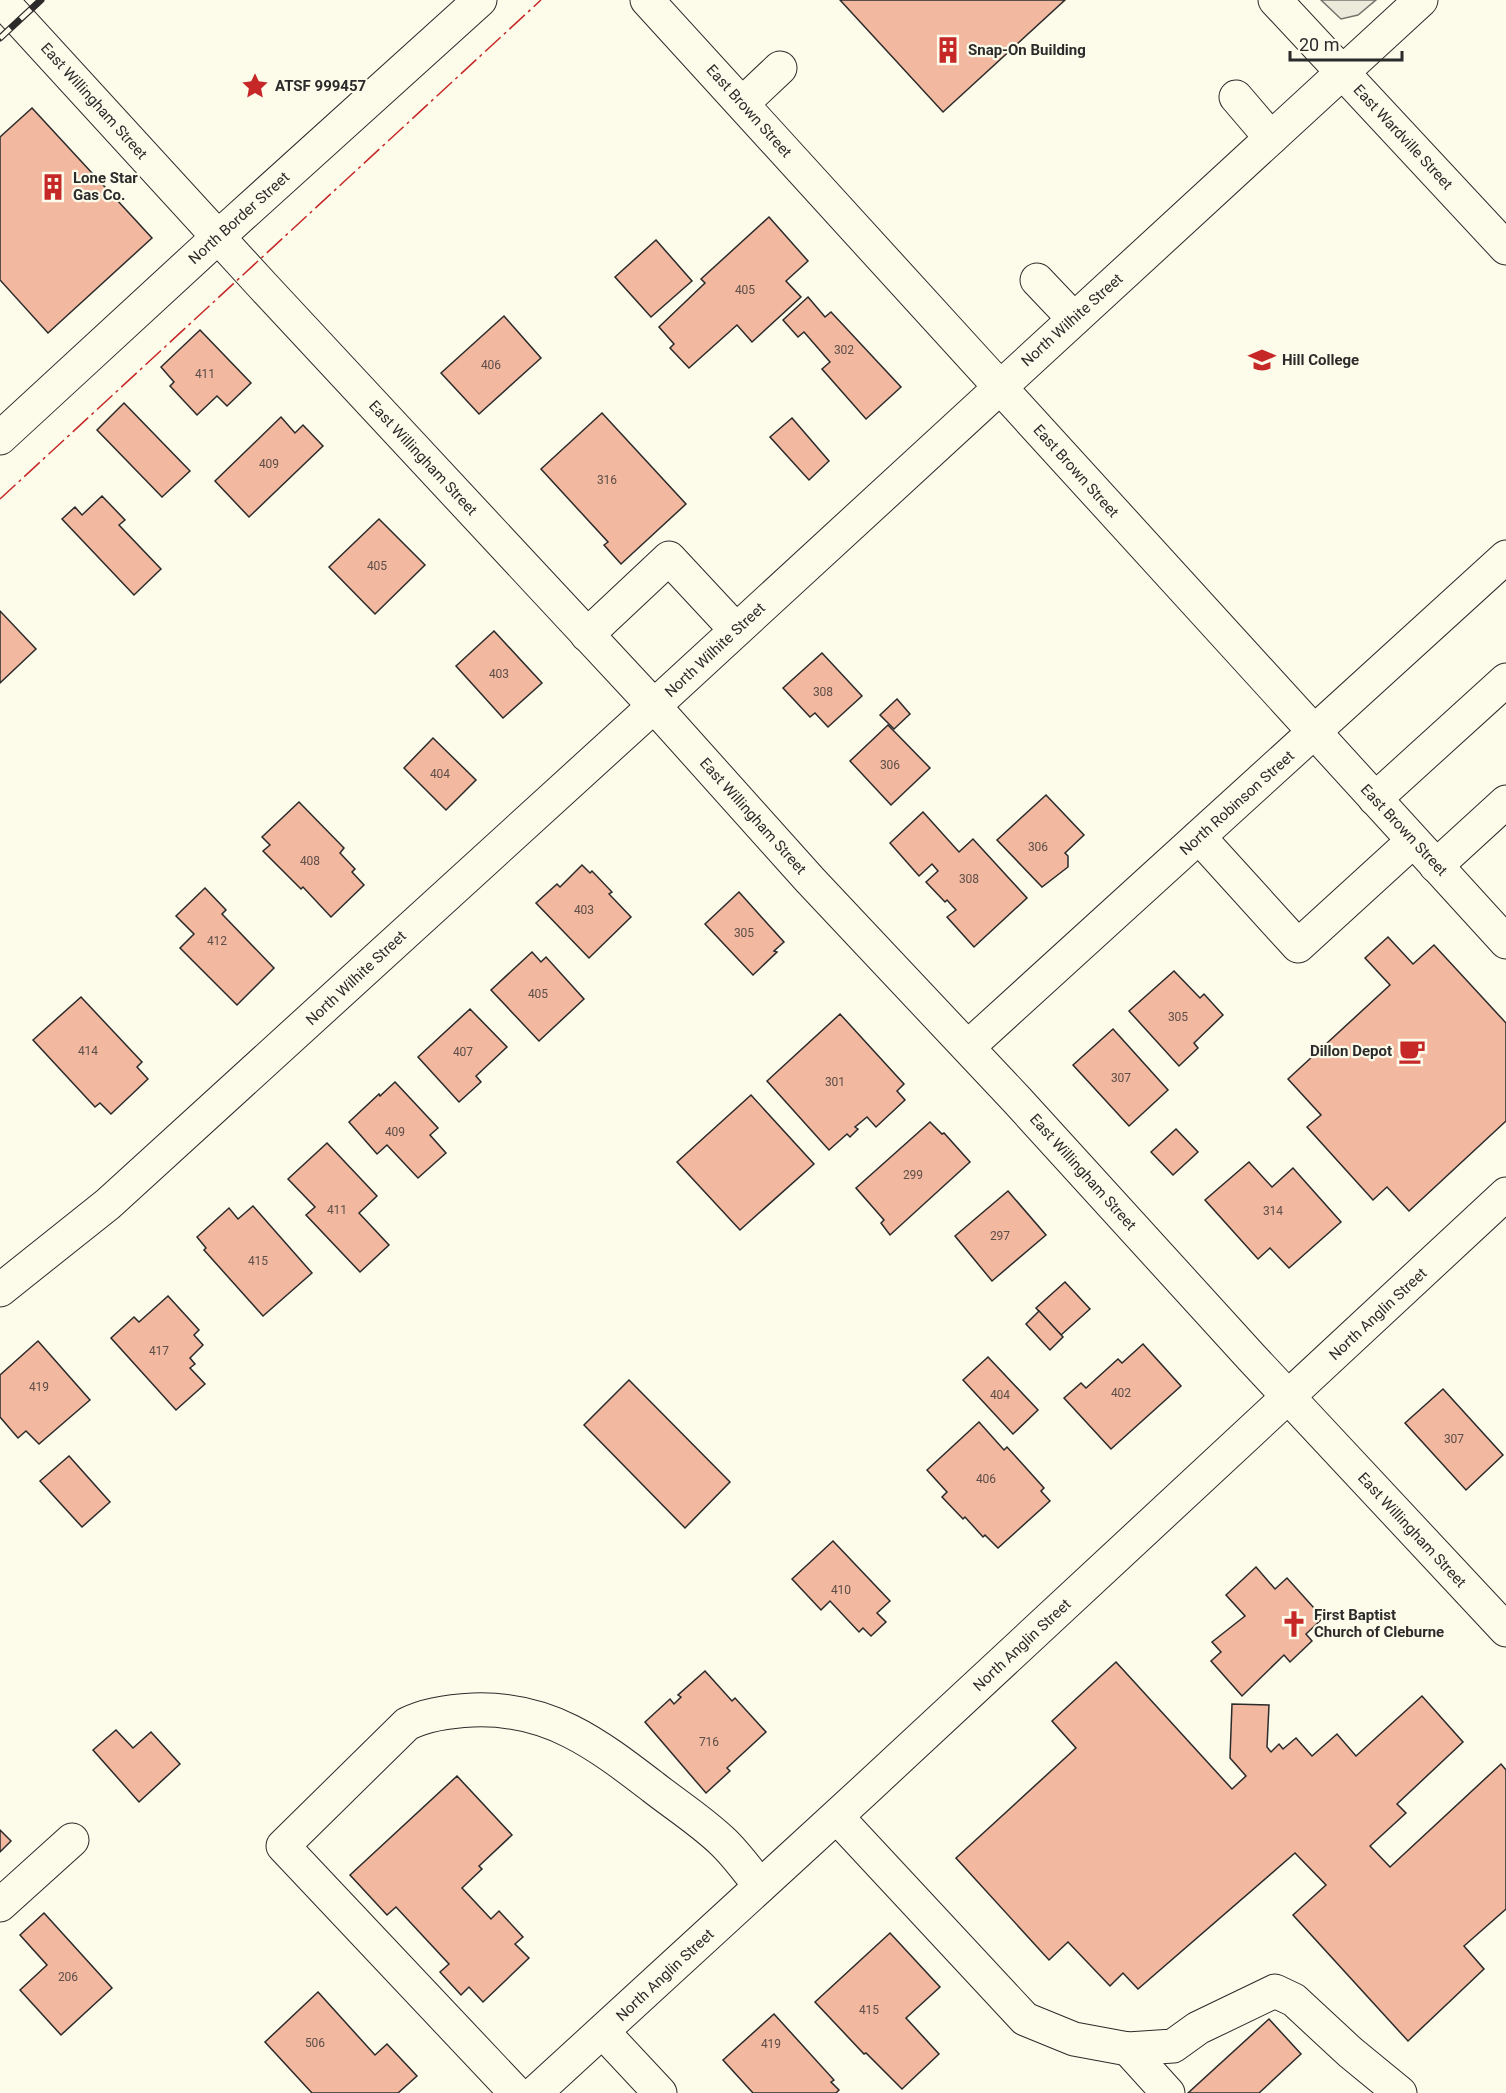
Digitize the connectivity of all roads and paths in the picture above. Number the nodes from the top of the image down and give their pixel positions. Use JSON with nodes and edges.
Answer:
{"nodes":[{"id":1,"x":2,"y":0,"type":"edge"},
{"id":2,"x":480,"y":0,"type":"edge"},
{"id":3,"x":647,"y":0,"type":"edge"},
{"id":4,"x":1275,"y":0,"type":"edge"},
{"id":5,"x":1421,"y":0,"type":"edge"},
{"id":6,"x":780,"y":68,"type":"dead end"},
{"id":7,"x":1342,"y":72,"type":"junction"},
{"id":8,"x":1236,"y":96,"type":"dead end"},
{"id":9,"x":743,"y":103,"type":"junction"},
{"id":10,"x":1271,"y":138,"type":"junction"},
{"id":11,"x":218,"y":237,"type":"junction"},
{"id":12,"x":1506,"y":249,"type":"edge"},
{"id":13,"x":1037,"y":280,"type":"dead end"},
{"id":14,"x":1074,"y":319,"type":"junction"},
{"id":15,"x":1000,"y":387,"type":"junction"},
{"id":16,"x":0,"y":438,"type":"edge"},
{"id":17,"x":1506,"y":557,"type":"edge"},
{"id":18,"x":736,"y":630,"type":"junction"},
{"id":19,"x":587,"y":635,"type":"junction"},
{"id":20,"x":1506,"y":680,"type":"edge"},
{"id":21,"x":654,"y":706,"type":"junction"},
{"id":22,"x":1314,"y":733,"type":"junction"},
{"id":23,"x":1375,"y":799,"type":"junction"},
{"id":24,"x":1506,"y":802,"type":"edge"},
{"id":25,"x":1199,"y":837,"type":"junction"},
{"id":26,"x":1413,"y":841,"type":"junction"},
{"id":27,"x":1436,"y":866,"type":"junction"},
{"id":28,"x":1502,"y":930,"type":"edge"},
{"id":29,"x":968,"y":1047,"type":"junction"},
{"id":30,"x":1506,"y":1194,"type":"edge"},
{"id":31,"x":0,"y":1290,"type":"edge"},
{"id":32,"x":1290,"y":1397,"type":"junction"},
{"id":33,"x":1506,"y":1630,"type":"edge"},
{"id":34,"x":837,"y":1817,"type":"junction"},
{"id":35,"x":72,"y":1840,"type":"dead end"},
{"id":36,"x":760,"y":1886,"type":"junction"},
{"id":37,"x":0,"y":1905,"type":"edge"},
{"id":38,"x":603,"y":2032,"type":"junction"},
{"id":39,"x":1128,"y":2049,"type":"junction"},
{"id":40,"x":516,"y":2093,"type":"edge"},
{"id":41,"x":535,"y":2093,"type":"edge"},
{"id":42,"x":660,"y":2093,"type":"edge"},
{"id":43,"x":1168,"y":2093,"type":"edge"},
{"id":44,"x":1400,"y":2093,"type":"edge"}],
"edges":[{"from":1,"to":11,"type":"street","name":"East Willingham Street"},
{"from":2,"to":11,"type":"street","name":"North Border Street"},
{"from":3,"to":9,"type":"street","name":"East Brown Street"},
{"from":4,"to":7,"type":"street","name":"East Wardville Street"},
{"from":5,"to":7,"type":"street","name":"North Wilhite Street"},
{"from":6,"to":9,"type":"street"},
{"from":7,"to":10,"type":"street","name":"North Wilhite Street"},
{"from":7,"to":12,"type":"street","name":"East Wardville Street"},
{"from":8,"to":10,"type":"street"},
{"from":9,"to":15,"type":"street","name":"East Brown Street"},
{"from":10,"to":14,"type":"street","name":"North Wilhite Street"},
{"from":11,"to":16,"type":"street","name":"North Border Street"},
{"from":11,"to":19,"type":"street","name":"East Willingham Street"},
{"from":13,"to":14,"type":"street"},
{"from":14,"to":15,"type":"street","name":"North Wilhite Street"},
{"from":15,"to":18,"type":"street","name":"North Wilhite Street"},
{"from":15,"to":22,"type":"street","name":"East Brown Street"},
{"from":17,"to":22,"type":"street","name":"North Robinson Street"},
{"from":18,"to":19,"type":"street"},
{"from":18,"to":21,"type":"street","name":"North Wilhite Street"},
{"from":19,"to":21,"type":"street","name":"East Willingham Street"},
{"from":20,"to":23,"type":"street"},
{"from":21,"to":29,"type":"street","name":"East Willingham Street"},
{"from":21,"to":31,"type":"street","name":"North Wilhite Street"},
{"from":22,"to":23,"type":"street","name":"East Brown Street"},
{"from":22,"to":25,"type":"street","name":"North Robinson Street"},
{"from":23,"to":26,"type":"street","name":"East Brown Street"},
{"from":24,"to":27,"type":"street"},
{"from":25,"to":26,"type":"street"},
{"from":25,"to":29,"type":"street","name":"North Robinson Street"},
{"from":26,"to":27,"type":"street","name":"East Brown Street"},
{"from":27,"to":28,"type":"street","name":"East Brown Street"},
{"from":29,"to":32,"type":"street","name":"East Willingham Street"},
{"from":30,"to":32,"type":"street","name":"North Anglin Street"},
{"from":32,"to":33,"type":"street","name":"East Willingham Street"},
{"from":32,"to":34,"type":"street","name":"North Anglin Street"},
{"from":34,"to":36,"type":"street","name":"North Anglin Street"},
{"from":34,"to":39,"type":"street"},
{"from":35,"to":37,"type":"street"},
{"from":36,"to":38,"type":"street","name":"North Anglin Street"},
{"from":36,"to":40,"type":"street"},
{"from":38,"to":41,"type":"street","name":"North Anglin Street"},
{"from":38,"to":42,"type":"street"},
{"from":39,"to":43,"type":"street"},
{"from":39,"to":44,"type":"street"}]}
